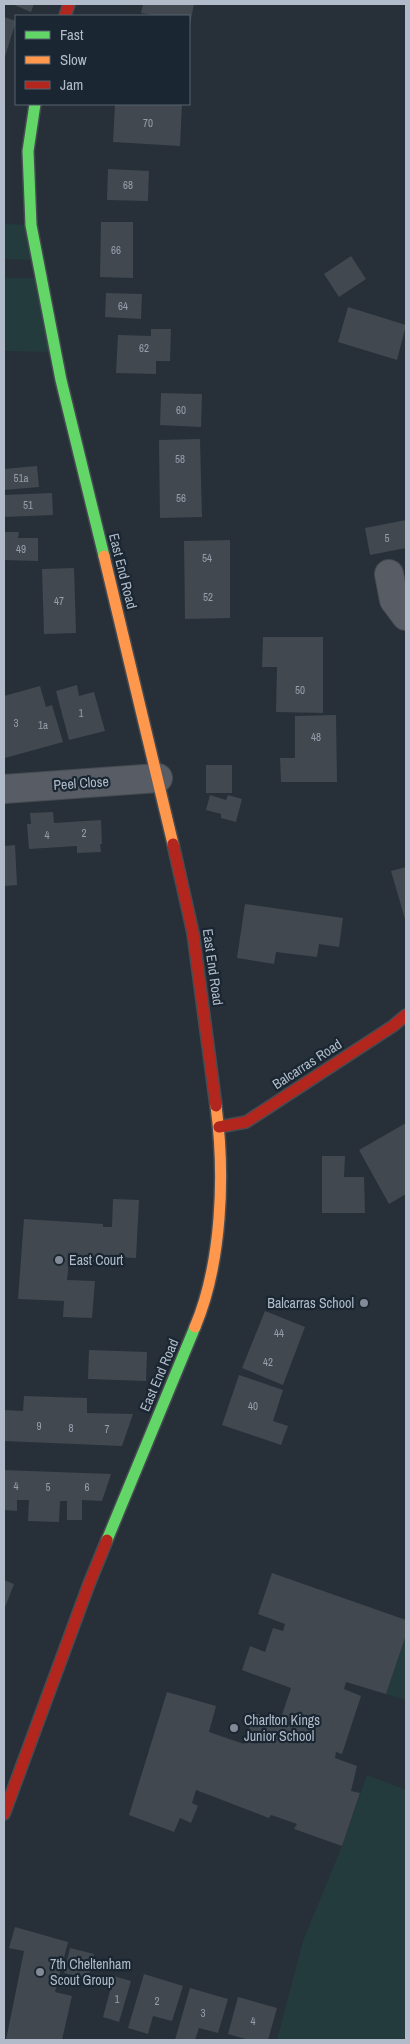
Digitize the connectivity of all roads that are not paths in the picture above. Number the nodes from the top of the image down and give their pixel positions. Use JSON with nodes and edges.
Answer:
{"nodes":[{"id":1,"x":35,"y":105,"type":"edge"},
{"id":2,"x":389,"y":574,"type":"dead end"},
{"id":3,"x":406,"y":616,"type":"edge"},
{"id":4,"x":158,"y":778,"type":"junction"},
{"id":5,"x":4,"y":789,"type":"edge"},
{"id":6,"x":406,"y":1015,"type":"edge"},
{"id":7,"x":219,"y":1127,"type":"junction"},
{"id":8,"x":4,"y":1814,"type":"edge"}],
"edges":[{"from":1,"to":4,"type":"street","name":"East End Road"},
{"from":2,"to":3,"type":"street"},
{"from":4,"to":5,"type":"street","name":"Peel Close"},
{"from":4,"to":7,"type":"street","name":"East End Road"},
{"from":6,"to":7,"type":"street","name":"Balcarras Road"},
{"from":7,"to":8,"type":"street","name":"East End Road"}]}
